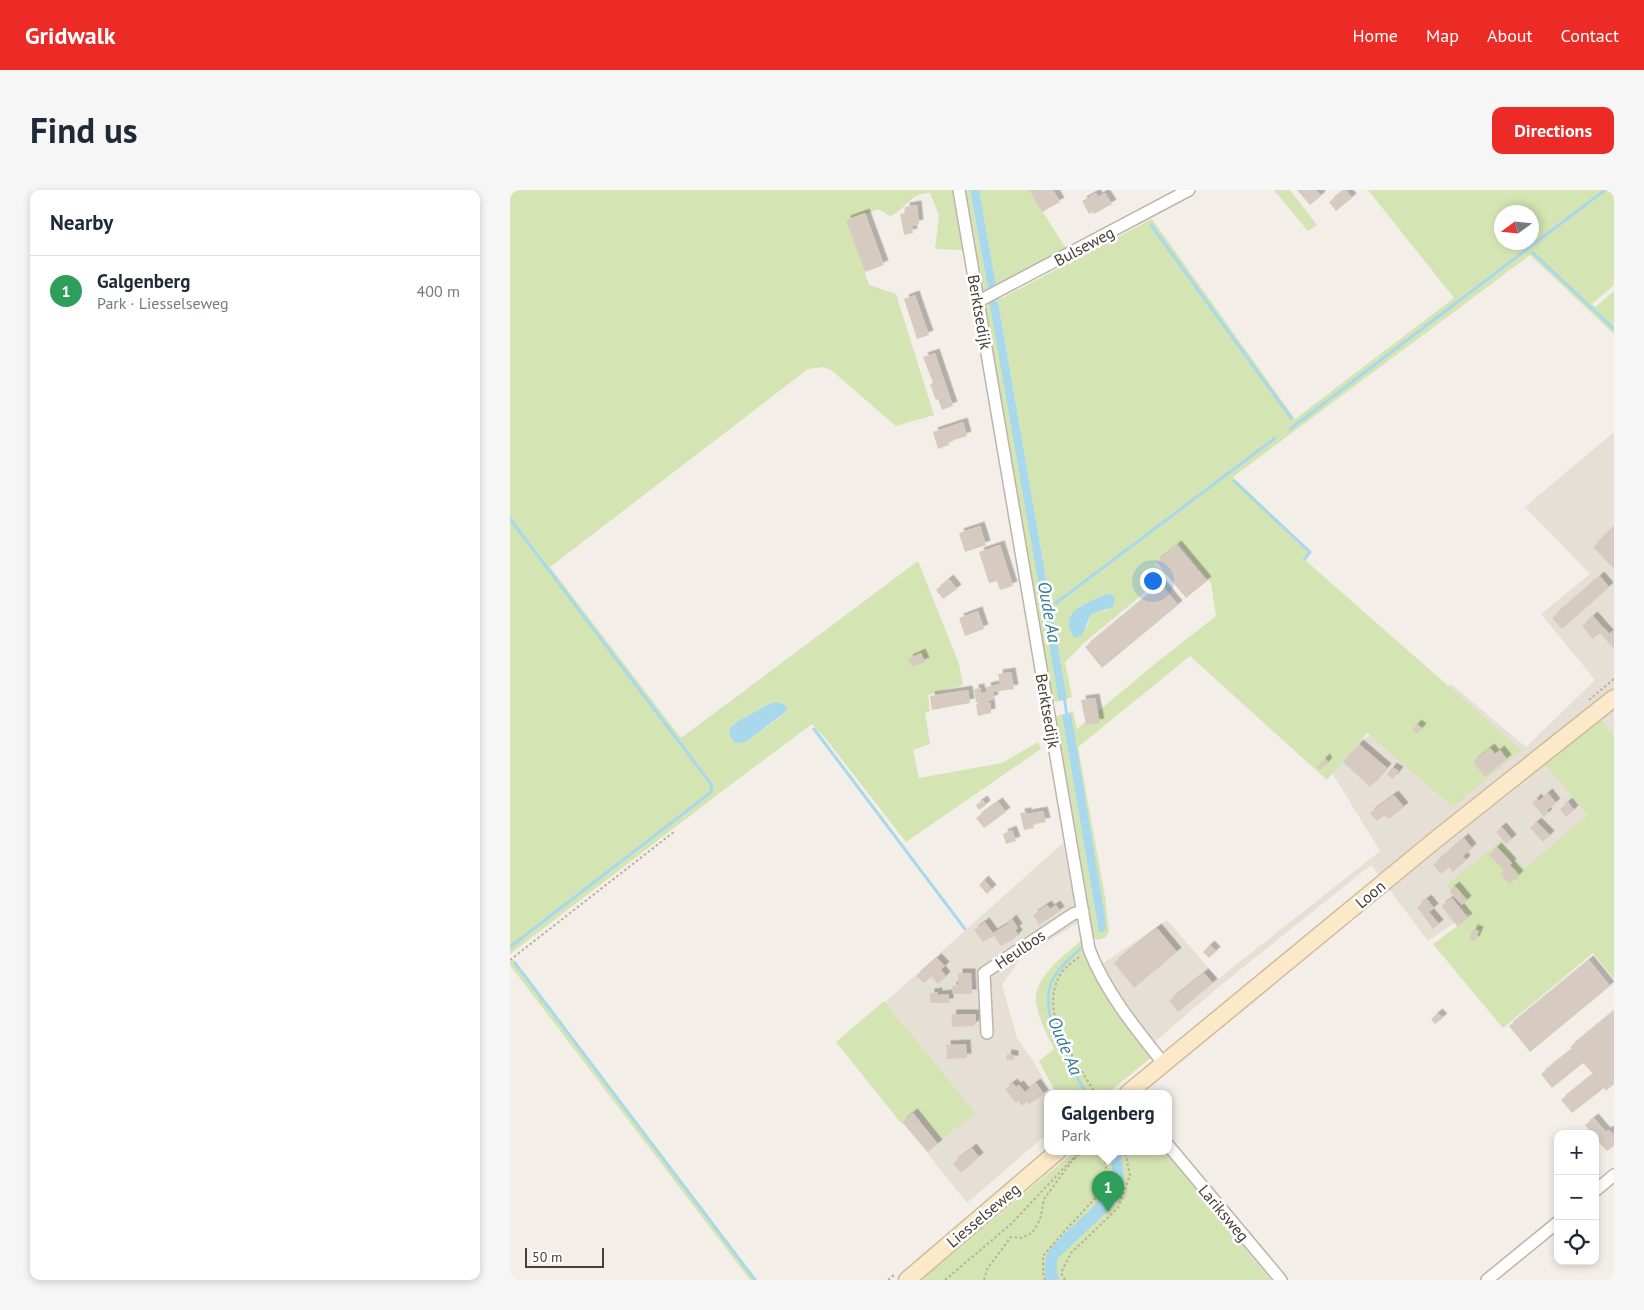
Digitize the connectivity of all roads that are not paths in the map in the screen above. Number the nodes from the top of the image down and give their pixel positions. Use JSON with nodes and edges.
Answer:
{"nodes":[{"id":1,"x":959,"y":190,"type":"edge"},
{"id":2,"x":1189,"y":190,"type":"edge"},
{"id":3,"x":978,"y":301,"type":"junction"},
{"id":4,"x":1614,"y":698,"type":"edge"},
{"id":5,"x":1083,"y":911,"type":"junction"},
{"id":6,"x":988,"y":1033,"type":"dead end"},
{"id":7,"x":1164,"y":1064,"type":"junction"},
{"id":8,"x":1132,"y":1090,"type":"edge"},
{"id":9,"x":1172,"y":1150,"type":"edge"},
{"id":10,"x":1053,"y":1155,"type":"edge"},
{"id":11,"x":1614,"y":1175,"type":"edge"},
{"id":12,"x":1599,"y":1188,"type":"edge"},
{"id":13,"x":1554,"y":1225,"type":"edge"},
{"id":14,"x":907,"y":1280,"type":"edge"},
{"id":15,"x":1281,"y":1280,"type":"edge"},
{"id":16,"x":1487,"y":1280,"type":"edge"}],
"edges":[{"from":1,"to":3,"type":"street","name":"Berktsedijk"},
{"from":2,"to":3,"type":"street","name":"Bulseweg"},
{"from":3,"to":5,"type":"street","name":"Berktsedijk"},
{"from":4,"to":7,"type":"main road","name":"Loon"},
{"from":5,"to":6,"type":"street","name":"Heulbos"},
{"from":5,"to":7,"type":"street","name":"Berktsedijk"},
{"from":7,"to":8,"type":"main road","name":"Loon"},
{"from":9,"to":15,"type":"street","name":"Lariksweg"},
{"from":10,"to":14,"type":"main road","name":"Liesselseweg"},
{"from":11,"to":12,"type":"street"},
{"from":13,"to":16,"type":"street"}]}
